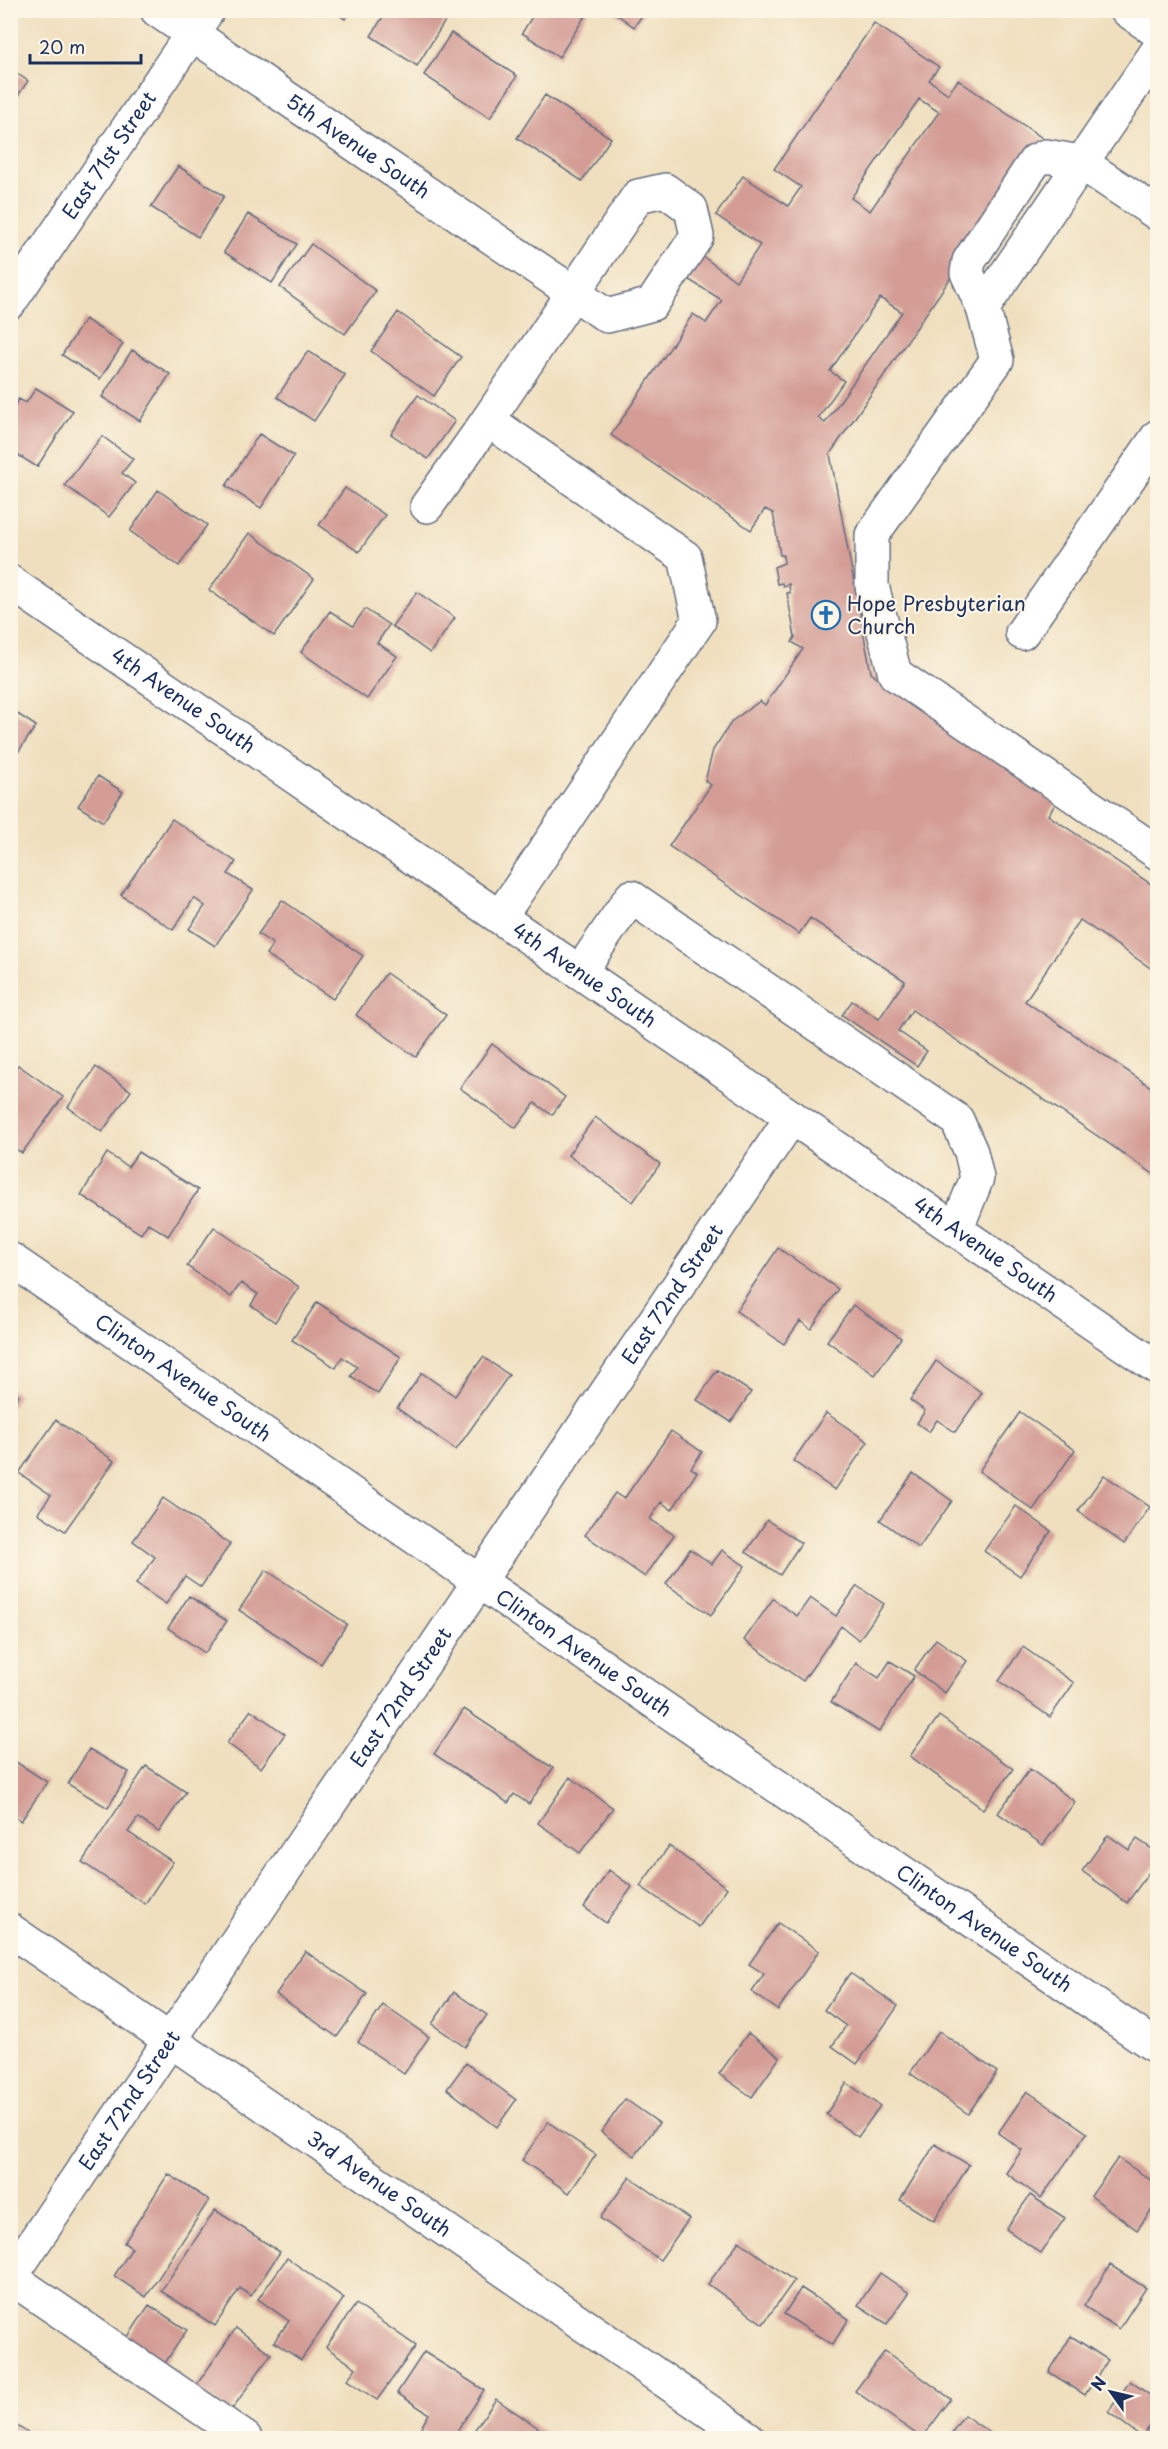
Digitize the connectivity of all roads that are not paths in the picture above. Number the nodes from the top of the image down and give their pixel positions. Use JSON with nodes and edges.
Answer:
{"nodes":[{"id":1,"x":157,"y":10,"type":"edge"},
{"id":2,"x":1127,"y":10,"type":"edge"},
{"id":3,"x":200,"y":22,"type":"edge"},
{"id":4,"x":1158,"y":32,"type":"edge"},
{"id":5,"x":1158,"y":50,"type":"edge"},
{"id":6,"x":1080,"y":162,"type":"junction"},
{"id":7,"x":1158,"y":214,"type":"edge"},
{"id":8,"x":566,"y":288,"type":"junction"},
{"id":9,"x":10,"y":302,"type":"edge"},
{"id":10,"x":488,"y":420,"type":"junction"},
{"id":11,"x":1158,"y":436,"type":"edge"},
{"id":12,"x":427,"y":506,"type":"dead end"},
{"id":13,"x":10,"y":582,"type":"edge"},
{"id":14,"x":1022,"y":633,"type":"dead end"},
{"id":15,"x":1158,"y":853,"type":"edge"},
{"id":16,"x":500,"y":917,"type":"junction"},
{"id":17,"x":580,"y":972,"type":"junction"},
{"id":18,"x":792,"y":1117,"type":"junction"},
{"id":19,"x":956,"y":1230,"type":"junction"},
{"id":20,"x":10,"y":1259,"type":"edge"},
{"id":21,"x":1158,"y":1368,"type":"edge"},
{"id":22,"x":480,"y":1583,"type":"junction"},
{"id":23,"x":10,"y":1930,"type":"edge"},
{"id":24,"x":170,"y":2040,"type":"junction"},
{"id":25,"x":1158,"y":2048,"type":"edge"},
{"id":26,"x":11,"y":2278,"type":"edge"},
{"id":27,"x":245,"y":2439,"type":"edge"},
{"id":28,"x":748,"y":2439,"type":"edge"}],
"edges":[{"from":1,"to":3,"type":"street","name":"5th Avenue South"},
{"from":2,"to":4,"type":"street"},
{"from":3,"to":8,"type":"street","name":"5th Avenue South"},
{"from":3,"to":9,"type":"street","name":"East 71st Street"},
{"from":5,"to":6,"type":"street"},
{"from":6,"to":7,"type":"street"},
{"from":6,"to":15,"type":"street"},
{"from":8,"to":8,"type":"street","name":"5th Avenue South"},
{"from":8,"to":10,"type":"street"},
{"from":10,"to":12,"type":"street"},
{"from":10,"to":16,"type":"street"},
{"from":11,"to":14,"type":"street"},
{"from":13,"to":16,"type":"street","name":"4th Avenue South"},
{"from":16,"to":17,"type":"street","name":"4th Avenue South"},
{"from":17,"to":18,"type":"street","name":"4th Avenue South"},
{"from":17,"to":19,"type":"street"},
{"from":18,"to":19,"type":"street","name":"4th Avenue South"},
{"from":18,"to":22,"type":"street","name":"East 72nd Street"},
{"from":19,"to":21,"type":"street","name":"4th Avenue South"},
{"from":20,"to":22,"type":"street","name":"Clinton Avenue South"},
{"from":22,"to":24,"type":"street","name":"East 72nd Street"},
{"from":22,"to":25,"type":"street","name":"Clinton Avenue South"},
{"from":23,"to":24,"type":"street","name":"3rd Avenue South"},
{"from":24,"to":26,"type":"street","name":"East 72nd Street"},
{"from":24,"to":28,"type":"street","name":"3rd Avenue South"},
{"from":26,"to":27,"type":"street"}]}
